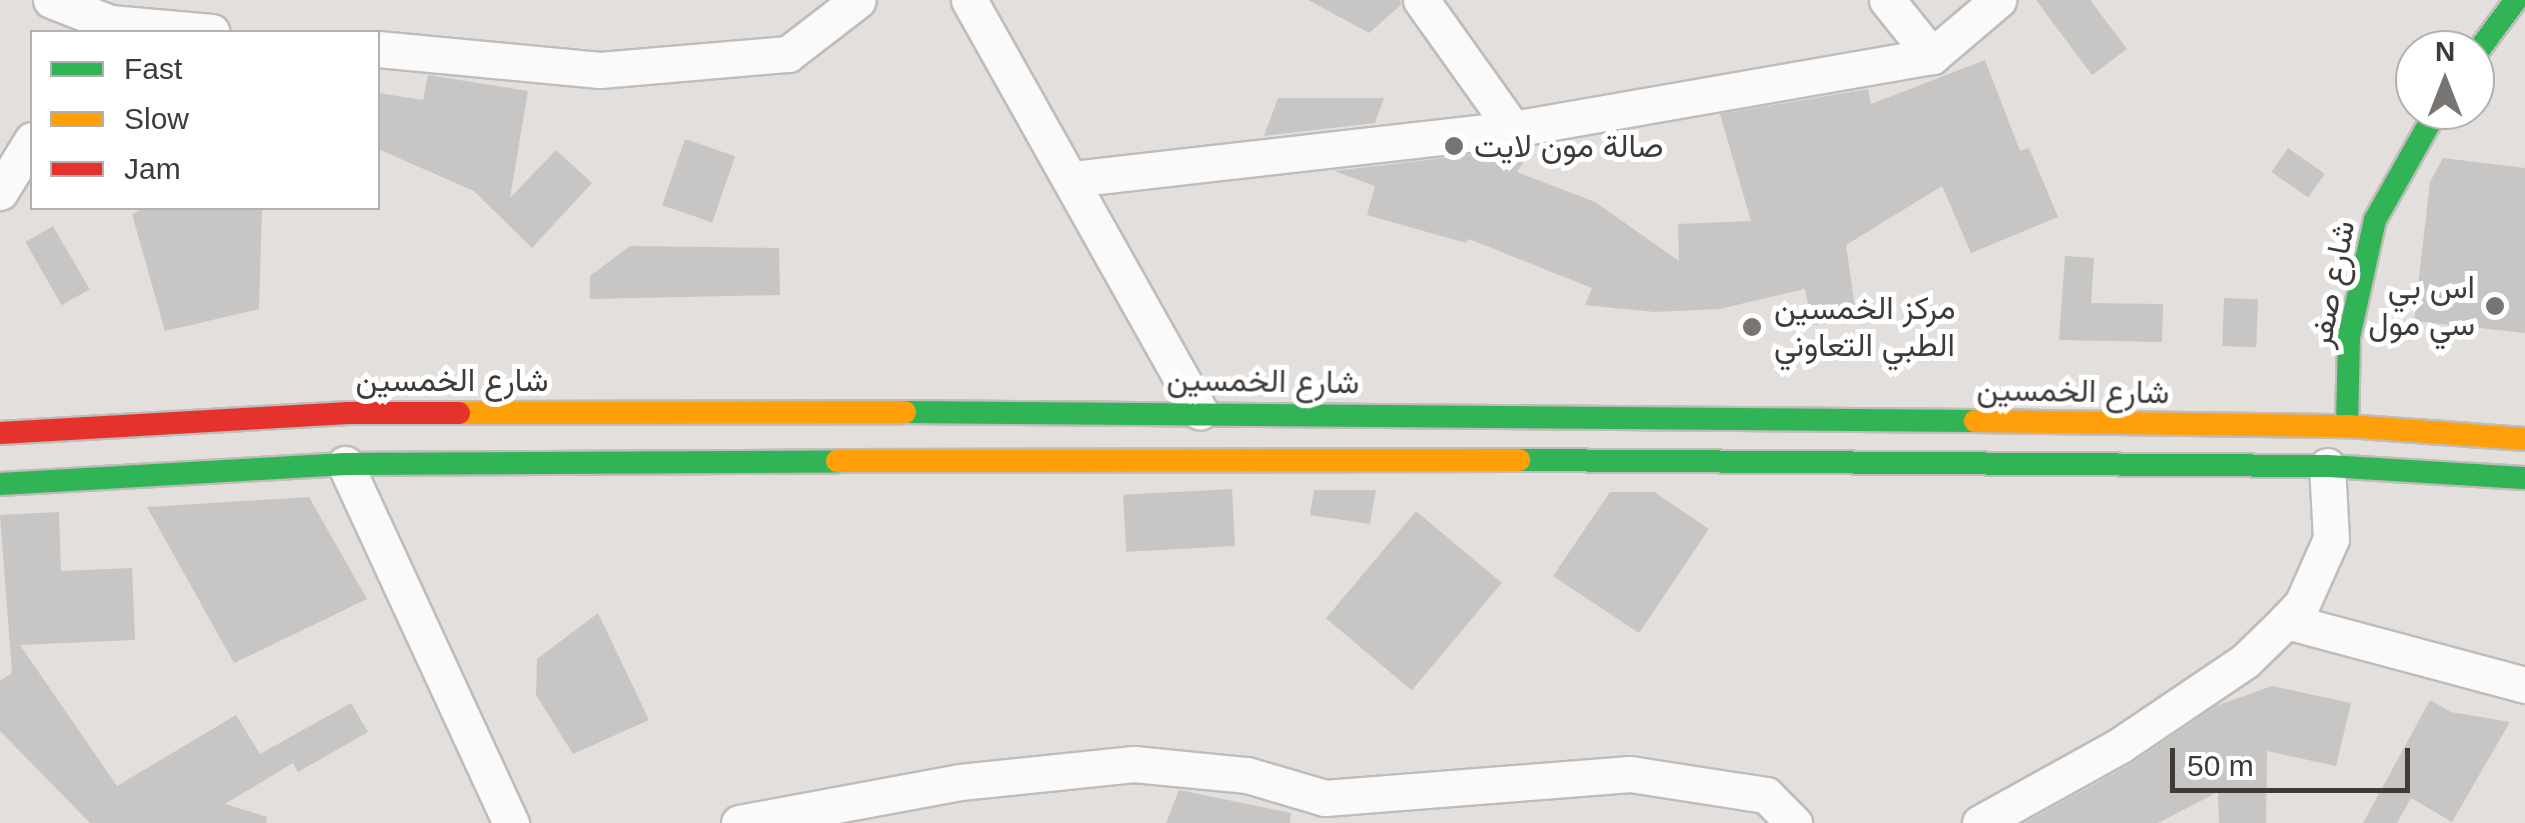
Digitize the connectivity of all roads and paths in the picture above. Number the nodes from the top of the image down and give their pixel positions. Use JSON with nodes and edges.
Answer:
{"nodes":[{"id":1,"x":51,"y":0,"type":"edge"},
{"id":2,"x":858,"y":0,"type":"edge"},
{"id":3,"x":969,"y":0,"type":"edge"},
{"id":4,"x":1420,"y":0,"type":"edge"},
{"id":5,"x":1887,"y":0,"type":"edge"},
{"id":6,"x":1998,"y":0,"type":"edge"},
{"id":7,"x":2516,"y":0,"type":"edge"},
{"id":8,"x":112,"y":18,"type":"edge"},
{"id":9,"x":198,"y":30,"type":"edge"},
{"id":10,"x":2494,"y":30,"type":"edge"},
{"id":11,"x":380,"y":48,"type":"edge"},
{"id":12,"x":1932,"y":56,"type":"junction"},
{"id":13,"x":1513,"y":129,"type":"junction"},
{"id":14,"x":2426,"y":130,"type":"edge"},
{"id":15,"x":30,"y":143,"type":"edge"},
{"id":16,"x":1073,"y":178,"type":"junction"},
{"id":17,"x":0,"y":192,"type":"edge"},
{"id":18,"x":1200,"y":412,"type":"junction"},
{"id":19,"x":1050,"y":413,"type":"junction"},
{"id":20,"x":2347,"y":426,"type":"junction"},
{"id":21,"x":0,"y":433,"type":"edge"},
{"id":22,"x":2525,"y":438,"type":"edge"},
{"id":23,"x":1050,"y":460,"type":"junction"},
{"id":24,"x":344,"y":464,"type":"junction"},
{"id":25,"x":2328,"y":466,"type":"junction"},
{"id":26,"x":2525,"y":478,"type":"edge"},
{"id":27,"x":0,"y":484,"type":"edge"},
{"id":28,"x":2286,"y":621,"type":"junction"},
{"id":29,"x":2525,"y":685,"type":"edge"},
{"id":30,"x":1318,"y":811,"type":"edge"},
{"id":31,"x":511,"y":823,"type":"edge"},
{"id":32,"x":739,"y":823,"type":"edge"},
{"id":33,"x":1794,"y":823,"type":"edge"},
{"id":34,"x":1980,"y":823,"type":"edge"}],
"edges":[{"from":1,"to":8,"type":"street"},
{"from":2,"to":11,"type":"street"},
{"from":3,"to":16,"type":"street"},
{"from":4,"to":13,"type":"street"},
{"from":5,"to":12,"type":"street"},
{"from":6,"to":12,"type":"street"},
{"from":7,"to":10,"type":"main road"},
{"from":8,"to":9,"type":"street"},
{"from":12,"to":13,"type":"street"},
{"from":13,"to":16,"type":"street"},
{"from":14,"to":20,"type":"main road","name":"شارع صفر"},
{"from":15,"to":17,"type":"street"},
{"from":16,"to":18,"type":"street"},
{"from":18,"to":19,"type":"main road","name":"شارع الخمسين"},
{"from":18,"to":20,"type":"main road","name":"شارع الخمسين"},
{"from":19,"to":21,"type":"main road","name":"شارع الخمسين"},
{"from":19,"to":23,"type":"main road"},
{"from":20,"to":22,"type":"main road","name":"شارع الخمسين"},
{"from":23,"to":24,"type":"main road"},
{"from":23,"to":25,"type":"main road"},
{"from":24,"to":27,"type":"main road"},
{"from":24,"to":31,"type":"street"},
{"from":25,"to":26,"type":"main road"},
{"from":25,"to":28,"type":"street"},
{"from":28,"to":29,"type":"street"},
{"from":28,"to":34,"type":"street"},
{"from":30,"to":32,"type":"street"},
{"from":30,"to":33,"type":"street"}]}
